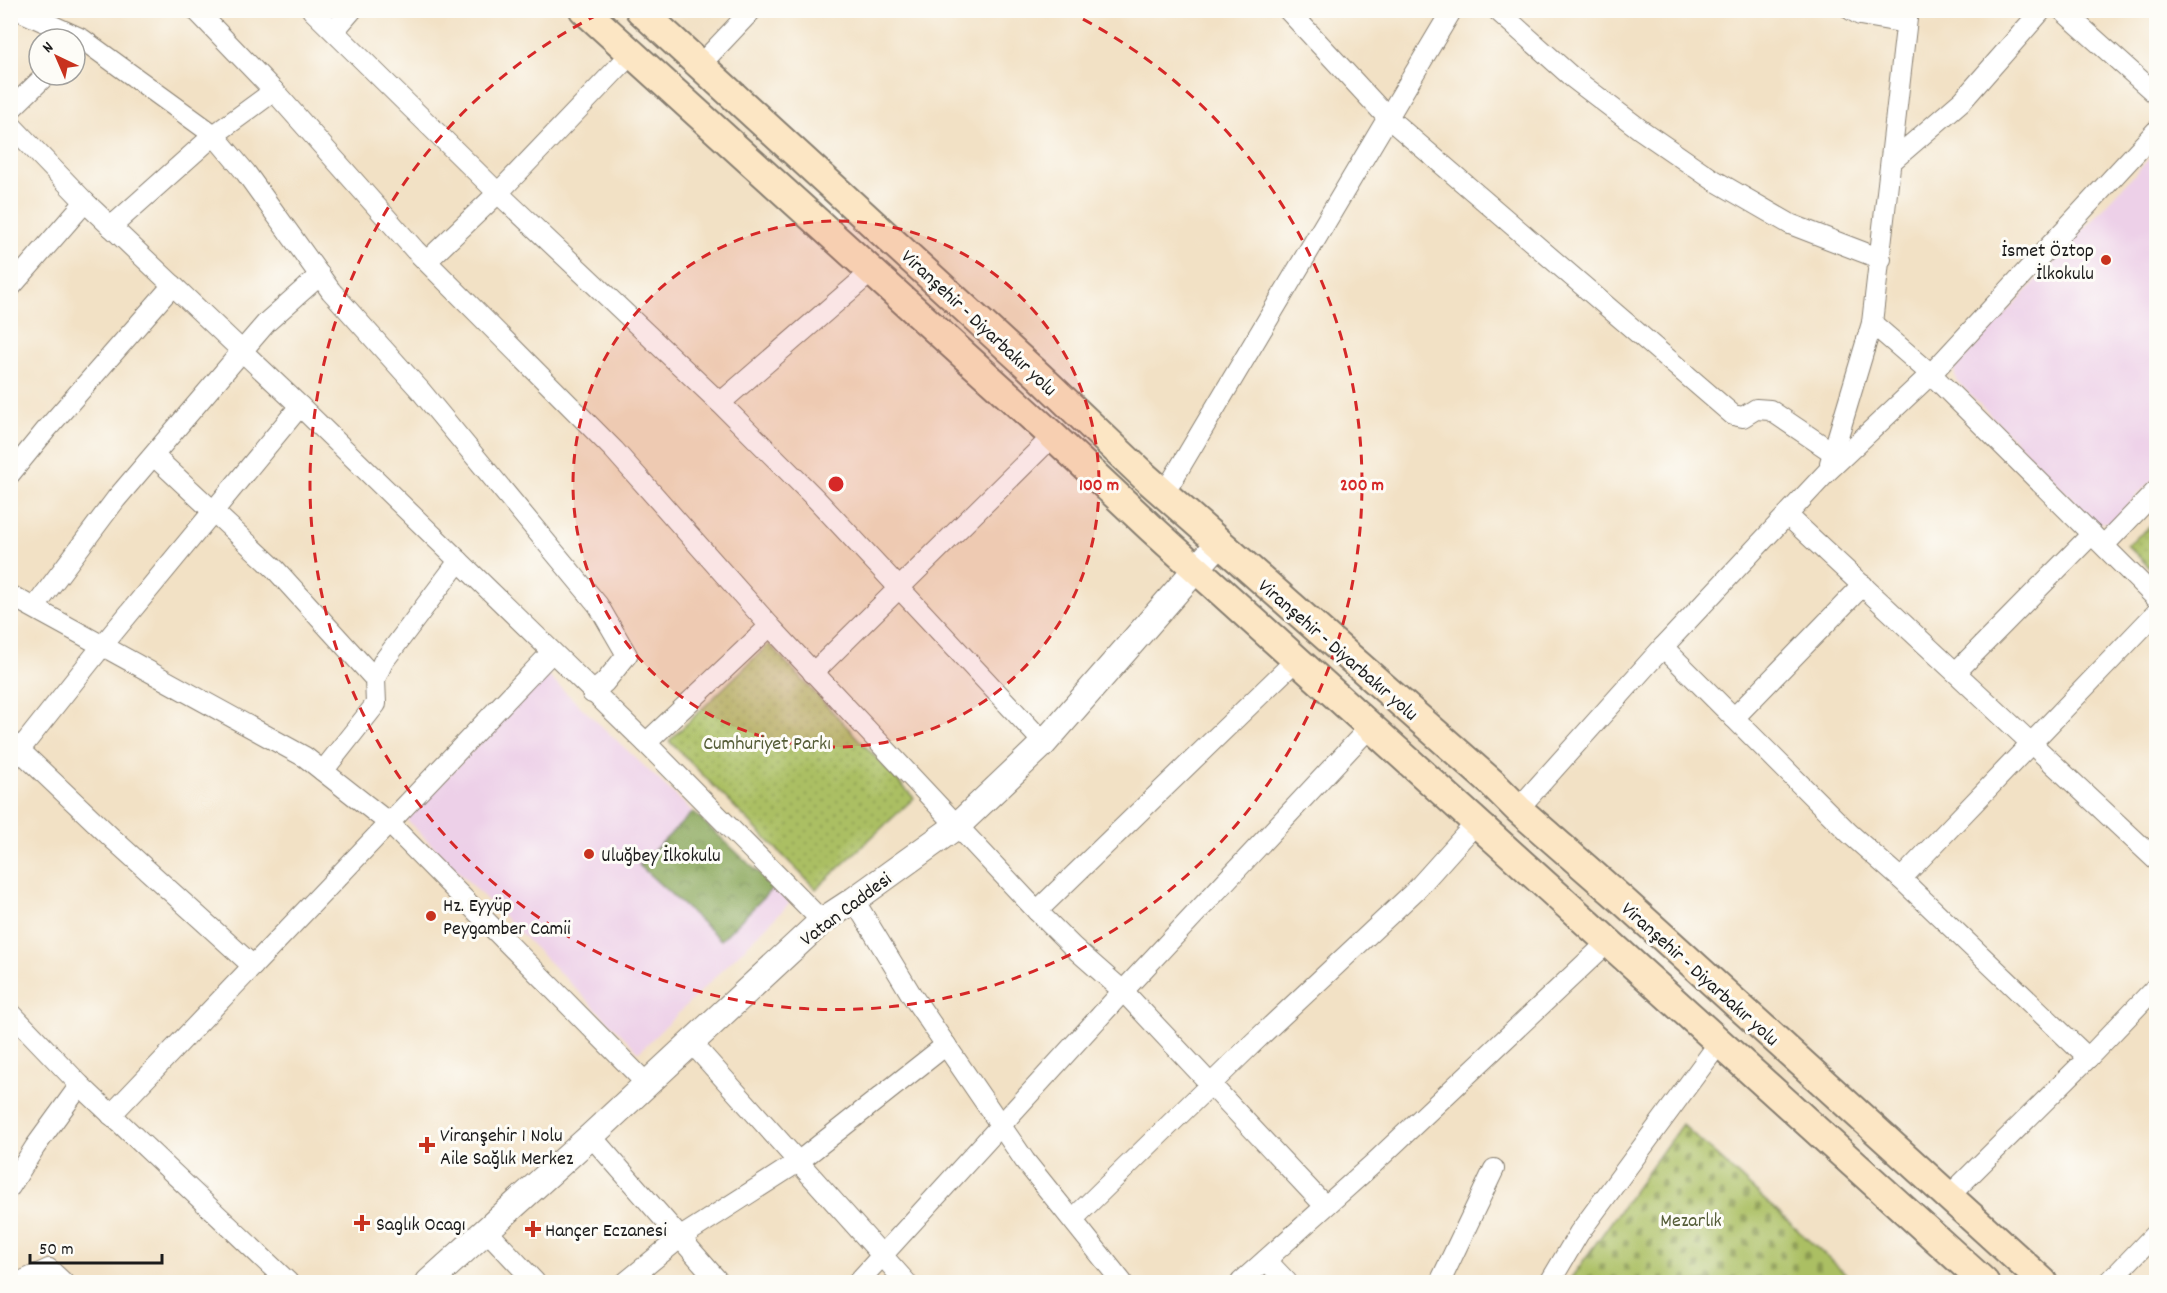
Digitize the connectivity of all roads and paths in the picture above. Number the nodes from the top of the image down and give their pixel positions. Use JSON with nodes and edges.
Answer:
{"nodes":[{"id":1,"x":18,"y":10,"type":"edge"},
{"id":2,"x":196,"y":10,"type":"edge"},
{"id":3,"x":312,"y":10,"type":"edge"},
{"id":4,"x":352,"y":10,"type":"edge"},
{"id":5,"x":585,"y":10,"type":"edge"},
{"id":6,"x":640,"y":10,"type":"edge"},
{"id":7,"x":752,"y":10,"type":"edge"},
{"id":8,"x":1288,"y":10,"type":"edge"},
{"id":9,"x":1452,"y":10,"type":"edge"},
{"id":10,"x":1497,"y":10,"type":"edge"},
{"id":11,"x":1851,"y":10,"type":"edge"},
{"id":12,"x":2042,"y":10,"type":"edge"},
{"id":13,"x":2062,"y":10,"type":"edge"},
{"id":14,"x":1907,"y":17,"type":"edge"},
{"id":15,"x":50,"y":27,"type":"edge"},
{"id":16,"x":334,"y":31,"type":"junction"},
{"id":17,"x":87,"y":48,"type":"edge"},
{"id":18,"x":632,"y":53,"type":"junction"},
{"id":19,"x":700,"y":65,"type":"junction"},
{"id":20,"x":34,"y":87,"type":"edge"},
{"id":21,"x":274,"y":91,"type":"junction"},
{"id":22,"x":2157,"y":94,"type":"edge"},
{"id":23,"x":10,"y":110,"type":"edge"},
{"id":24,"x":1387,"y":117,"type":"junction"},
{"id":25,"x":10,"y":124,"type":"edge"},
{"id":26,"x":2157,"y":132,"type":"edge"},
{"id":27,"x":214,"y":135,"type":"junction"},
{"id":28,"x":1891,"y":162,"type":"junction"},
{"id":29,"x":498,"y":193,"type":"junction"},
{"id":30,"x":85,"y":202,"type":"junction"},
{"id":31,"x":111,"y":227,"type":"junction"},
{"id":32,"x":1881,"y":259,"type":"junction"},
{"id":33,"x":427,"y":261,"type":"junction"},
{"id":34,"x":870,"y":273,"type":"junction"},
{"id":35,"x":320,"y":275,"type":"junction"},
{"id":36,"x":173,"y":285,"type":"junction"},
{"id":37,"x":10,"y":288,"type":"edge"},
{"id":38,"x":1872,"y":323,"type":"junction"},
{"id":39,"x":242,"y":351,"type":"junction"},
{"id":40,"x":1931,"y":374,"type":"junction"},
{"id":41,"x":720,"y":403,"type":"junction"},
{"id":42,"x":300,"y":406,"type":"junction"},
{"id":43,"x":1053,"y":436,"type":"junction"},
{"id":44,"x":1832,"y":452,"type":"junction"},
{"id":45,"x":154,"y":456,"type":"junction"},
{"id":46,"x":1828,"y":471,"type":"junction"},
{"id":47,"x":10,"y":474,"type":"edge"},
{"id":48,"x":2157,"y":491,"type":"edge"},
{"id":49,"x":1164,"y":494,"type":"junction"},
{"id":50,"x":214,"y":512,"type":"junction"},
{"id":51,"x":1787,"y":515,"type":"junction"},
{"id":52,"x":2098,"y":540,"type":"junction"},
{"id":53,"x":1219,"y":543,"type":"junction"},
{"id":54,"x":459,"y":561,"type":"junction"},
{"id":55,"x":1197,"y":570,"type":"junction"},
{"id":56,"x":1863,"y":585,"type":"junction"},
{"id":57,"x":901,"y":588,"type":"junction"},
{"id":58,"x":10,"y":595,"type":"edge"},
{"id":59,"x":2157,"y":598,"type":"edge"},
{"id":60,"x":35,"y":607,"type":"junction"},
{"id":61,"x":2157,"y":613,"type":"edge"},
{"id":62,"x":770,"y":626,"type":"junction"},
{"id":63,"x":103,"y":645,"type":"junction"},
{"id":64,"x":1663,"y":647,"type":"junction"},
{"id":65,"x":552,"y":652,"type":"junction"},
{"id":66,"x":1296,"y":660,"type":"junction"},
{"id":67,"x":1956,"y":672,"type":"junction"},
{"id":68,"x":813,"y":673,"type":"junction"},
{"id":69,"x":375,"y":679,"type":"junction"},
{"id":70,"x":592,"y":693,"type":"junction"},
{"id":71,"x":1734,"y":718,"type":"junction"},
{"id":72,"x":1370,"y":727,"type":"junction"},
{"id":73,"x":2032,"y":742,"type":"junction"},
{"id":74,"x":646,"y":743,"type":"junction"},
{"id":75,"x":1044,"y":743,"type":"junction"},
{"id":76,"x":14,"y":751,"type":"edge"},
{"id":77,"x":323,"y":771,"type":"junction"},
{"id":78,"x":1518,"y":809,"type":"junction"},
{"id":79,"x":389,"y":823,"type":"junction"},
{"id":80,"x":1476,"y":823,"type":"junction"},
{"id":81,"x":958,"y":825,"type":"junction"},
{"id":82,"x":2157,"y":860,"type":"edge"},
{"id":83,"x":1901,"y":879,"type":"junction"},
{"id":84,"x":854,"y":900,"type":"junction"},
{"id":85,"x":1037,"y":911,"type":"junction"},
{"id":86,"x":822,"y":921,"type":"junction"},
{"id":87,"x":1608,"y":942,"type":"junction"},
{"id":88,"x":253,"y":966,"type":"junction"},
{"id":89,"x":2157,"y":987,"type":"edge"},
{"id":90,"x":1123,"y":991,"type":"junction"},
{"id":91,"x":10,"y":1012,"type":"edge"},
{"id":92,"x":691,"y":1042,"type":"junction"},
{"id":93,"x":1719,"y":1043,"type":"junction"},
{"id":94,"x":946,"y":1046,"type":"junction"},
{"id":95,"x":2088,"y":1058,"type":"junction"},
{"id":96,"x":646,"y":1083,"type":"junction"},
{"id":97,"x":80,"y":1085,"type":"junction"},
{"id":98,"x":1211,"y":1086,"type":"junction"},
{"id":99,"x":111,"y":1114,"type":"junction"},
{"id":100,"x":1002,"y":1126,"type":"junction"},
{"id":101,"x":591,"y":1136,"type":"junction"},
{"id":102,"x":798,"y":1162,"type":"junction"},
{"id":103,"x":1494,"y":1169,"type":"dead end"},
{"id":104,"x":10,"y":1187,"type":"edge"},
{"id":105,"x":1948,"y":1197,"type":"junction"},
{"id":106,"x":1325,"y":1206,"type":"junction"},
{"id":107,"x":1073,"y":1219,"type":"junction"},
{"id":108,"x":486,"y":1230,"type":"junction"},
{"id":109,"x":2157,"y":1233,"type":"edge"},
{"id":110,"x":681,"y":1237,"type":"junction"},
{"id":111,"x":882,"y":1257,"type":"junction"},
{"id":112,"x":1266,"y":1260,"type":"junction"},
{"id":113,"x":17,"y":1278,"type":"edge"},
{"id":114,"x":63,"y":1282,"type":"edge"},
{"id":115,"x":288,"y":1282,"type":"edge"},
{"id":116,"x":429,"y":1282,"type":"edge"},
{"id":117,"x":535,"y":1282,"type":"edge"},
{"id":118,"x":626,"y":1282,"type":"edge"},
{"id":119,"x":719,"y":1282,"type":"edge"},
{"id":120,"x":858,"y":1282,"type":"edge"},
{"id":121,"x":906,"y":1282,"type":"edge"},
{"id":122,"x":1122,"y":1282,"type":"edge"},
{"id":123,"x":1241,"y":1282,"type":"edge"},
{"id":124,"x":1287,"y":1282,"type":"edge"},
{"id":125,"x":1440,"y":1282,"type":"edge"},
{"id":126,"x":1550,"y":1282,"type":"edge"},
{"id":127,"x":1984,"y":1282,"type":"edge"},
{"id":128,"x":2043,"y":1282,"type":"edge"},
{"id":129,"x":2109,"y":1282,"type":"edge"}],
"edges":[{"from":1,"to":15,"type":"street"},
{"from":2,"to":21,"type":"street"},
{"from":3,"to":16,"type":"street"},
{"from":4,"to":16,"type":"street"},
{"from":5,"to":18,"type":"main road","name":"Viranşehir - Diyarbakır yolu"},
{"from":6,"to":19,"type":"main road","name":"Viranşehir - Diyarbakır yolu"},
{"from":7,"to":19,"type":"street"},
{"from":8,"to":24,"type":"street"},
{"from":9,"to":24,"type":"street"},
{"from":10,"to":32,"type":"street"},
{"from":11,"to":14,"type":"street"},
{"from":12,"to":28,"type":"street"},
{"from":13,"to":22,"type":"street"},
{"from":14,"to":28,"type":"street"},
{"from":16,"to":29,"type":"street"},
{"from":17,"to":27,"type":"street"},
{"from":18,"to":29,"type":"street"},
{"from":18,"to":34,"type":"main road","name":"Viranşehir - Diyarbakır yolu"},
{"from":19,"to":49,"type":"main road","name":"Viranşehir - Diyarbakır yolu"},
{"from":20,"to":23,"type":"street"},
{"from":21,"to":27,"type":"street"},
{"from":21,"to":33,"type":"street"},
{"from":24,"to":44,"type":"street"},
{"from":24,"to":49,"type":"street"},
{"from":25,"to":30,"type":"street"},
{"from":26,"to":40,"type":"street"},
{"from":27,"to":31,"type":"street"},
{"from":27,"to":35,"type":"street"},
{"from":28,"to":32,"type":"street"},
{"from":29,"to":33,"type":"street"},
{"from":29,"to":41,"type":"street"},
{"from":30,"to":31,"type":"street"},
{"from":30,"to":37,"type":"street"},
{"from":31,"to":36,"type":"street"},
{"from":32,"to":38,"type":"street"},
{"from":33,"to":62,"type":"street"},
{"from":34,"to":41,"type":"street"},
{"from":34,"to":43,"type":"main road","name":"Viranşehir - Diyarbakır yolu"},
{"from":35,"to":39,"type":"street"},
{"from":35,"to":70,"type":"street"},
{"from":36,"to":39,"type":"street"},
{"from":36,"to":47,"type":"street"},
{"from":38,"to":40,"type":"street"},
{"from":38,"to":44,"type":"street"},
{"from":39,"to":42,"type":"street"},
{"from":39,"to":45,"type":"street"},
{"from":40,"to":46,"type":"street"},
{"from":40,"to":52,"type":"street"},
{"from":41,"to":57,"type":"street"},
{"from":42,"to":50,"type":"street"},
{"from":42,"to":54,"type":"street"},
{"from":43,"to":55,"type":"main road","name":"Viranşehir - Diyarbakır yolu"},
{"from":43,"to":57,"type":"street"},
{"from":44,"to":46,"type":"street"},
{"from":45,"to":50,"type":"street"},
{"from":45,"to":60,"type":"street"},
{"from":46,"to":51,"type":"street"},
{"from":48,"to":52,"type":"street"},
{"from":49,"to":53,"type":"main road","name":"Viranşehir - Diyarbakır yolu"},
{"from":50,"to":63,"type":"street"},
{"from":50,"to":69,"type":"street"},
{"from":51,"to":56,"type":"street"},
{"from":51,"to":64,"type":"street"},
{"from":52,"to":59,"type":"street"},
{"from":52,"to":67,"type":"street"},
{"from":53,"to":55,"type":"street","name":"Vatan Caddesi"},
{"from":53,"to":78,"type":"main road","name":"Viranşehir - Diyarbakır yolu"},
{"from":54,"to":65,"type":"street"},
{"from":54,"to":69,"type":"street"},
{"from":55,"to":66,"type":"main road","name":"Viranşehir - Diyarbakır yolu"},
{"from":55,"to":75,"type":"street","name":"Vatan Caddesi"},
{"from":56,"to":67,"type":"street"},
{"from":56,"to":71,"type":"street"},
{"from":57,"to":68,"type":"street"},
{"from":57,"to":75,"type":"street"},
{"from":58,"to":60,"type":"street"},
{"from":60,"to":63,"type":"street"},
{"from":61,"to":73,"type":"street"},
{"from":62,"to":68,"type":"street"},
{"from":62,"to":74,"type":"street"},
{"from":63,"to":76,"type":"street"},
{"from":63,"to":77,"type":"street"},
{"from":64,"to":71,"type":"street"},
{"from":64,"to":78,"type":"street"},
{"from":65,"to":70,"type":"street"},
{"from":65,"to":79,"type":"street"},
{"from":66,"to":72,"type":"main road","name":"Viranşehir - Diyarbakır yolu"},
{"from":66,"to":85,"type":"street"},
{"from":67,"to":73,"type":"street"},
{"from":68,"to":81,"type":"street"},
{"from":69,"to":77,"type":"street"},
{"from":70,"to":74,"type":"street"},
{"from":71,"to":83,"type":"street"},
{"from":72,"to":80,"type":"main road","name":"Viranşehir - Diyarbakır yolu"},
{"from":72,"to":90,"type":"street"},
{"from":73,"to":82,"type":"street"},
{"from":73,"to":83,"type":"street"},
{"from":74,"to":86,"type":"street"},
{"from":75,"to":81,"type":"street","name":"Vatan Caddesi"},
{"from":76,"to":88,"type":"street"},
{"from":77,"to":79,"type":"street"},
{"from":78,"to":105,"type":"main road","name":"Viranşehir - Diyarbakır yolu"},
{"from":79,"to":88,"type":"street"},
{"from":79,"to":96,"type":"street"},
{"from":80,"to":87,"type":"main road","name":"Viranşehir - Diyarbakır yolu"},
{"from":80,"to":98,"type":"street"},
{"from":81,"to":84,"type":"street","name":"Vatan Caddesi"},
{"from":81,"to":85,"type":"street"},
{"from":83,"to":95,"type":"street"},
{"from":84,"to":86,"type":"street","name":"Vatan Caddesi"},
{"from":84,"to":94,"type":"street"},
{"from":85,"to":90,"type":"street"},
{"from":86,"to":92,"type":"street","name":"Vatan Caddesi"},
{"from":87,"to":93,"type":"main road","name":"Viranşehir - Diyarbakır yolu"},
{"from":87,"to":106,"type":"street"},
{"from":88,"to":99,"type":"street"},
{"from":89,"to":95,"type":"street"},
{"from":90,"to":98,"type":"street"},
{"from":90,"to":100,"type":"street"},
{"from":91,"to":97,"type":"street"},
{"from":92,"to":96,"type":"street","name":"Vatan Caddesi"},
{"from":92,"to":102,"type":"street"},
{"from":93,"to":126,"type":"street"},
{"from":93,"to":127,"type":"main road","name":"Viranşehir - Diyarbakır yolu"},
{"from":94,"to":100,"type":"street"},
{"from":94,"to":102,"type":"street"},
{"from":95,"to":105,"type":"street"},
{"from":96,"to":101,"type":"street","name":"Vatan Caddesi"},
{"from":97,"to":99,"type":"street"},
{"from":97,"to":104,"type":"street"},
{"from":98,"to":106,"type":"street"},
{"from":98,"to":107,"type":"street"},
{"from":99,"to":115,"type":"street"},
{"from":100,"to":107,"type":"street"},
{"from":100,"to":111,"type":"street"},
{"from":101,"to":108,"type":"street","name":"Vatan Caddesi"},
{"from":101,"to":110,"type":"street"},
{"from":102,"to":110,"type":"street"},
{"from":102,"to":111,"type":"street"},
{"from":103,"to":125,"type":"street"},
{"from":105,"to":128,"type":"main road","name":"Viranşehir - Diyarbakır yolu"},
{"from":106,"to":112,"type":"street"},
{"from":107,"to":122,"type":"street"},
{"from":108,"to":116,"type":"street","name":"Vatan Caddesi"},
{"from":108,"to":117,"type":"street"},
{"from":109,"to":129,"type":"street"},
{"from":110,"to":118,"type":"street"},
{"from":110,"to":119,"type":"street"},
{"from":111,"to":120,"type":"street"},
{"from":111,"to":121,"type":"street"},
{"from":112,"to":123,"type":"street"},
{"from":112,"to":124,"type":"street"},
{"from":113,"to":114,"type":"street"}]}
